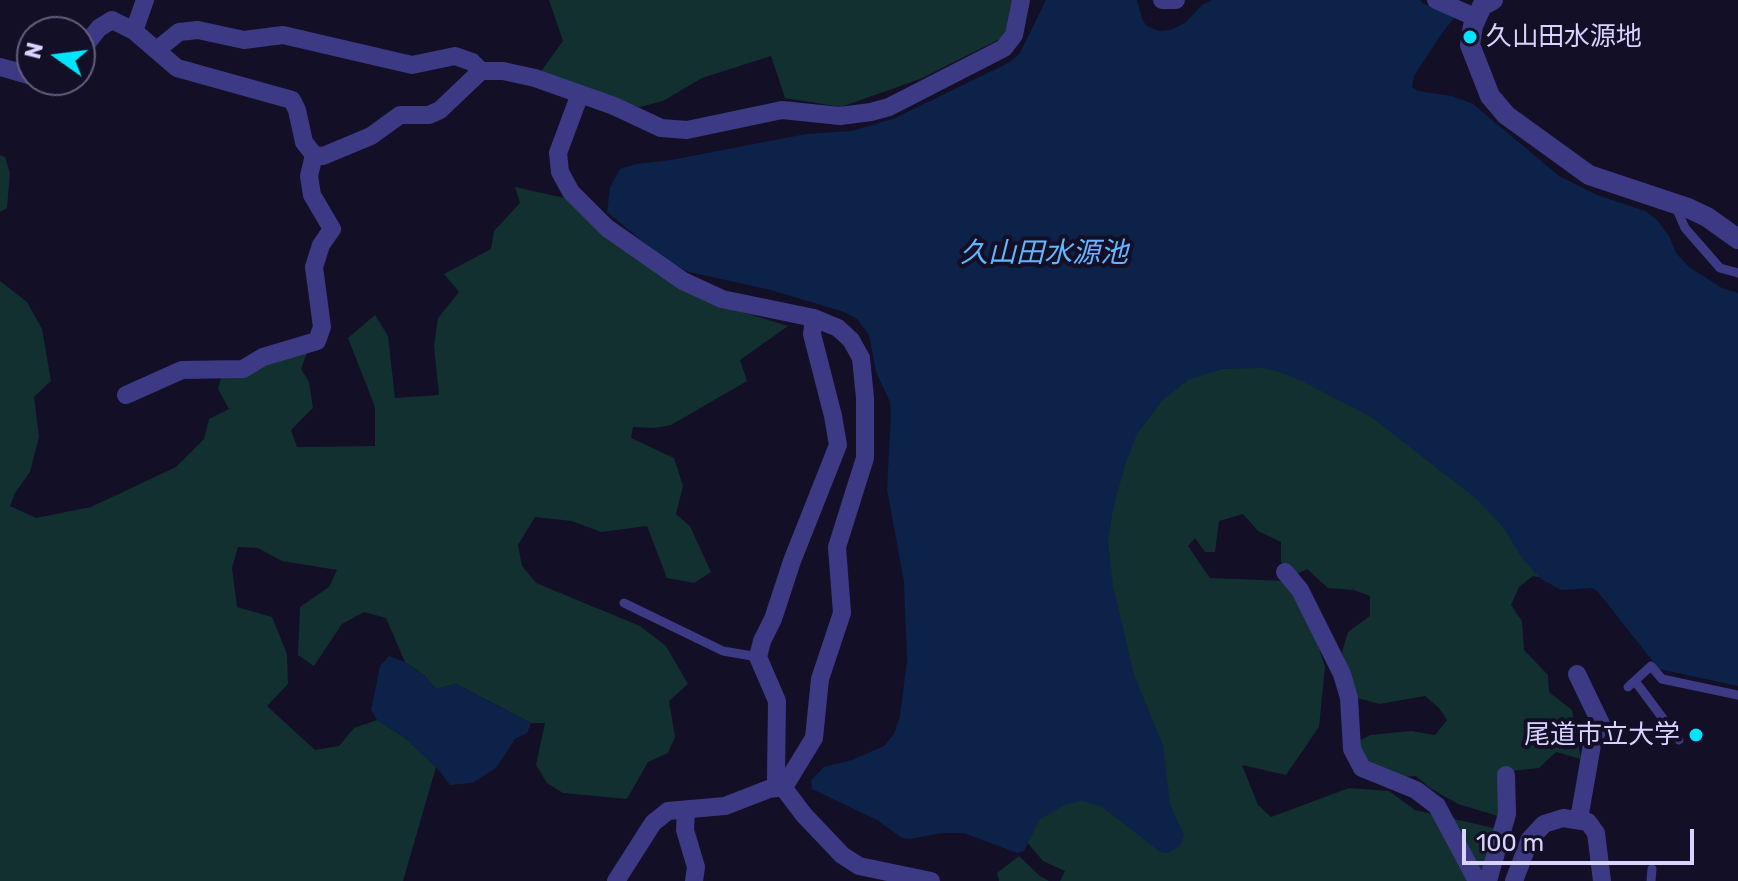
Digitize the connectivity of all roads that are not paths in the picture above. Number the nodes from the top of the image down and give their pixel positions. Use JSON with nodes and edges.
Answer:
{"nodes":[{"id":1,"x":145,"y":0,"type":"edge"},
{"id":2,"x":1021,"y":0,"type":"edge"},
{"id":3,"x":1162,"y":0,"type":"edge"},
{"id":4,"x":1176,"y":0,"type":"edge"},
{"id":5,"x":1436,"y":0,"type":"edge"},
{"id":6,"x":1493,"y":0,"type":"edge"},
{"id":7,"x":1470,"y":15,"type":"junction"},
{"id":8,"x":134,"y":31,"type":"junction"},
{"id":9,"x":96,"y":32,"type":"edge"},
{"id":10,"x":158,"y":49,"type":"junction"},
{"id":11,"x":481,"y":71,"type":"junction"},
{"id":12,"x":580,"y":94,"type":"junction"},
{"id":13,"x":314,"y":155,"type":"junction"},
{"id":14,"x":1674,"y":203,"type":"junction"},
{"id":15,"x":1738,"y":239,"type":"edge"},
{"id":16,"x":1738,"y":273,"type":"edge"},
{"id":17,"x":814,"y":318,"type":"junction"},
{"id":18,"x":126,"y":395,"type":"dead end"},
{"id":19,"x":1285,"y":572,"type":"dead end"},
{"id":20,"x":624,"y":603,"type":"dead end"},
{"id":21,"x":758,"y":657,"type":"junction"},
{"id":22,"x":1577,"y":674,"type":"dead end"},
{"id":23,"x":1738,"y":695,"type":"edge"},
{"id":24,"x":1679,"y":740,"type":"dead end"},
{"id":25,"x":1506,"y":775,"type":"dead end"},
{"id":26,"x":784,"y":787,"type":"junction"},
{"id":27,"x":686,"y":811,"type":"junction"},
{"id":28,"x":1579,"y":819,"type":"junction"},
{"id":29,"x":1652,"y":869,"type":"dead end"},
{"id":30,"x":616,"y":881,"type":"edge"},
{"id":31,"x":694,"y":881,"type":"edge"},
{"id":32,"x":929,"y":881,"type":"edge"},
{"id":33,"x":1477,"y":881,"type":"edge"},
{"id":34,"x":1488,"y":881,"type":"edge"},
{"id":35,"x":1514,"y":881,"type":"edge"},
{"id":36,"x":1602,"y":881,"type":"edge"},
{"id":37,"x":1651,"y":881,"type":"edge"}],
"edges":[{"from":1,"to":8,"type":"street"},
{"from":2,"to":12,"type":"street"},
{"from":3,"to":4,"type":"street"},
{"from":5,"to":7,"type":"street"},
{"from":6,"to":7,"type":"street"},
{"from":7,"to":14,"type":"street"},
{"from":8,"to":9,"type":"street"},
{"from":8,"to":10,"type":"street"},
{"from":10,"to":11,"type":"street"},
{"from":10,"to":13,"type":"street"},
{"from":11,"to":12,"type":"street"},
{"from":11,"to":13,"type":"street"},
{"from":12,"to":17,"type":"street"},
{"from":13,"to":18,"type":"street"},
{"from":14,"to":15,"type":"street"},
{"from":14,"to":16,"type":"lane"},
{"from":17,"to":21,"type":"street"},
{"from":17,"to":26,"type":"street"},
{"from":19,"to":33,"type":"street"},
{"from":20,"to":21,"type":"lane"},
{"from":21,"to":26,"type":"street"},
{"from":22,"to":28,"type":"street"},
{"from":23,"to":24,"type":"lane"},
{"from":25,"to":34,"type":"street"},
{"from":26,"to":27,"type":"street"},
{"from":26,"to":32,"type":"street"},
{"from":27,"to":30,"type":"street"},
{"from":27,"to":31,"type":"street"},
{"from":28,"to":35,"type":"street"},
{"from":28,"to":36,"type":"street"},
{"from":29,"to":37,"type":"lane"}]}
